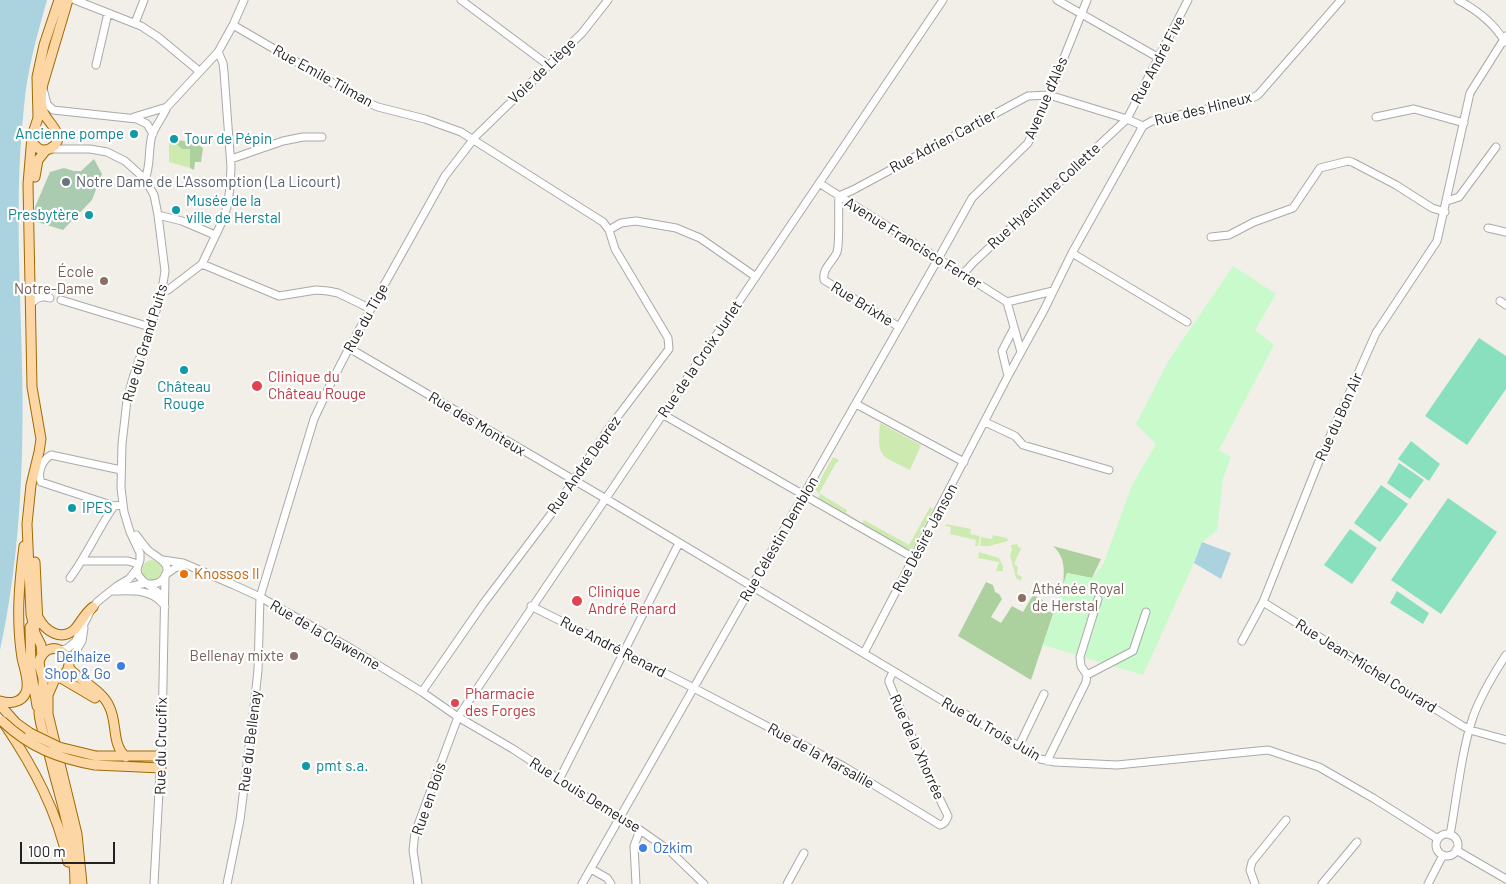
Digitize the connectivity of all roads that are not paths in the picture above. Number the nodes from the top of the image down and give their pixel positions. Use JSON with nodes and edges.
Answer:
{"nodes":[{"id":1,"x":74,"y":0,"type":"edge"},
{"id":2,"x":144,"y":0,"type":"edge"},
{"id":3,"x":244,"y":0,"type":"edge"},
{"id":4,"x":461,"y":0,"type":"edge"},
{"id":5,"x":608,"y":0,"type":"edge"},
{"id":6,"x":942,"y":0,"type":"edge"},
{"id":7,"x":1057,"y":0,"type":"edge"},
{"id":8,"x":1087,"y":0,"type":"edge"},
{"id":9,"x":1188,"y":0,"type":"edge"},
{"id":10,"x":1341,"y":0,"type":"edge"},
{"id":11,"x":1458,"y":0,"type":"edge"},
{"id":12,"x":59,"y":2,"type":"edge"},
{"id":13,"x":108,"y":13,"type":"junction"},
{"id":14,"x":1081,"y":13,"type":"junction"},
{"id":15,"x":135,"y":23,"type":"junction"},
{"id":16,"x":233,"y":25,"type":"junction"},
{"id":17,"x":1505,"y":40,"type":"edge"},
{"id":18,"x":218,"y":52,"type":"junction"},
{"id":19,"x":1159,"y":58,"type":"junction"},
{"id":20,"x":96,"y":65,"type":"dead end"},
{"id":21,"x":548,"y":65,"type":"junction"},
{"id":22,"x":48,"y":70,"type":"junction"},
{"id":23,"x":199,"y":72,"type":"junction"},
{"id":24,"x":1050,"y":95,"type":"junction"},
{"id":25,"x":167,"y":107,"type":"junction"},
{"id":26,"x":1376,"y":116,"type":"dead end"},
{"id":27,"x":131,"y":118,"type":"junction"},
{"id":28,"x":1127,"y":119,"type":"junction"},
{"id":29,"x":1464,"y":122,"type":"junction"},
{"id":30,"x":1143,"y":126,"type":"junction"},
{"id":31,"x":53,"y":127,"type":"junction"},
{"id":32,"x":35,"y":128,"type":"junction"},
{"id":33,"x":153,"y":134,"type":"junction"},
{"id":34,"x":322,"y":137,"type":"dead end"},
{"id":35,"x":473,"y":140,"type":"junction"},
{"id":36,"x":32,"y":141,"type":"junction"},
{"id":37,"x":1496,"y":147,"type":"dead end"},
{"id":38,"x":48,"y":149,"type":"junction"},
{"id":39,"x":231,"y":159,"type":"junction"},
{"id":40,"x":145,"y":179,"type":"junction"},
{"id":41,"x":819,"y":183,"type":"junction"},
{"id":42,"x":839,"y":196,"type":"junction"},
{"id":43,"x":29,"y":199,"type":"junction"},
{"id":44,"x":1447,"y":201,"type":"junction"},
{"id":45,"x":1445,"y":212,"type":"junction"},
{"id":46,"x":158,"y":215,"type":"junction"},
{"id":47,"x":1488,"y":228,"type":"dead end"},
{"id":48,"x":608,"y":230,"type":"junction"},
{"id":49,"x":1506,"y":232,"type":"edge"},
{"id":50,"x":215,"y":235,"type":"junction"},
{"id":51,"x":1212,"y":237,"type":"dead end"},
{"id":52,"x":1072,"y":253,"type":"junction"},
{"id":53,"x":28,"y":254,"type":"junction"},
{"id":54,"x":938,"y":259,"type":"junction"},
{"id":55,"x":202,"y":264,"type":"junction"},
{"id":56,"x":963,"y":274,"type":"junction"},
{"id":57,"x":756,"y":277,"type":"junction"},
{"id":58,"x":1053,"y":291,"type":"junction"},
{"id":59,"x":162,"y":292,"type":"junction"},
{"id":60,"x":50,"y":298,"type":"dead end"},
{"id":61,"x":61,"y":300,"type":"dead end"},
{"id":62,"x":1007,"y":302,"type":"junction"},
{"id":63,"x":32,"y":304,"type":"junction"},
{"id":64,"x":371,"y":309,"type":"junction"},
{"id":65,"x":1187,"y":322,"type":"dead end"},
{"id":66,"x":150,"y":327,"type":"junction"},
{"id":67,"x":899,"y":327,"type":"junction"},
{"id":68,"x":1014,"y":328,"type":"junction"},
{"id":69,"x":31,"y":334,"type":"junction"},
{"id":70,"x":349,"y":348,"type":"junction"},
{"id":71,"x":1021,"y":352,"type":"junction"},
{"id":72,"x":1008,"y":376,"type":"junction"},
{"id":73,"x":856,"y":404,"type":"junction"},
{"id":74,"x":662,"y":414,"type":"junction"},
{"id":75,"x":985,"y":422,"type":"junction"},
{"id":76,"x":964,"y":462,"type":"junction"},
{"id":77,"x":121,"y":470,"type":"junction"},
{"id":78,"x":1109,"y":470,"type":"dead end"},
{"id":79,"x":573,"y":480,"type":"junction"},
{"id":80,"x":803,"y":496,"type":"junction"},
{"id":81,"x":606,"y":499,"type":"junction"},
{"id":82,"x":122,"y":505,"type":"junction"},
{"id":83,"x":114,"y":506,"type":"junction"},
{"id":84,"x":28,"y":520,"type":"junction"},
{"id":85,"x":128,"y":525,"type":"junction"},
{"id":86,"x":679,"y":543,"type":"junction"},
{"id":87,"x":154,"y":555,"type":"junction"},
{"id":88,"x":914,"y":558,"type":"junction"},
{"id":89,"x":163,"y":560,"type":"junction"},
{"id":90,"x":82,"y":561,"type":"junction"},
{"id":91,"x":138,"y":564,"type":"junction"},
{"id":92,"x":186,"y":565,"type":"junction"},
{"id":93,"x":165,"y":576,"type":"junction"},
{"id":94,"x":70,"y":578,"type":"dead end"},
{"id":95,"x":147,"y":584,"type":"junction"},
{"id":96,"x":751,"y":587,"type":"junction"},
{"id":97,"x":111,"y":591,"type":"junction"},
{"id":98,"x":260,"y":597,"type":"junction"},
{"id":99,"x":1098,"y":600,"type":"dead end"},
{"id":100,"x":1263,"y":602,"type":"junction"},
{"id":101,"x":531,"y":606,"type":"junction"},
{"id":102,"x":93,"y":607,"type":"junction"},
{"id":103,"x":165,"y":607,"type":"junction"},
{"id":104,"x":1146,"y":612,"type":"dead end"},
{"id":105,"x":34,"y":614,"type":"junction"},
{"id":106,"x":84,"y":625,"type":"junction"},
{"id":107,"x":1242,"y":641,"type":"dead end"},
{"id":108,"x":56,"y":650,"type":"junction"},
{"id":109,"x":624,"y":653,"type":"junction"},
{"id":110,"x":864,"y":653,"type":"junction"},
{"id":111,"x":42,"y":655,"type":"junction"},
{"id":112,"x":1506,"y":655,"type":"edge"},
{"id":113,"x":69,"y":665,"type":"junction"},
{"id":114,"x":893,"y":672,"type":"junction"},
{"id":115,"x":42,"y":674,"type":"junction"},
{"id":116,"x":1088,"y":674,"type":"junction"},
{"id":117,"x":58,"y":679,"type":"junction"},
{"id":118,"x":694,"y":688,"type":"junction"},
{"id":119,"x":422,"y":692,"type":"junction"},
{"id":120,"x":1044,"y":694,"type":"dead end"},
{"id":121,"x":0,"y":701,"type":"edge"},
{"id":122,"x":0,"y":705,"type":"edge"},
{"id":123,"x":39,"y":712,"type":"junction"},
{"id":124,"x":112,"y":716,"type":"junction"},
{"id":125,"x":458,"y":717,"type":"junction"},
{"id":126,"x":1,"y":720,"type":"edge"},
{"id":127,"x":1470,"y":730,"type":"junction"},
{"id":128,"x":1506,"y":740,"type":"edge"},
{"id":129,"x":116,"y":742,"type":"junction"},
{"id":130,"x":1019,"y":746,"type":"junction"},
{"id":131,"x":161,"y":756,"type":"junction"},
{"id":132,"x":126,"y":757,"type":"junction"},
{"id":133,"x":98,"y":759,"type":"junction"},
{"id":134,"x":1047,"y":761,"type":"junction"},
{"id":135,"x":161,"y":768,"type":"junction"},
{"id":136,"x":559,"y":780,"type":"junction"},
{"id":137,"x":619,"y":817,"type":"junction"},
{"id":138,"x":1286,"y":820,"type":"dead end"},
{"id":139,"x":946,"y":822,"type":"joint"},
{"id":140,"x":640,"y":830,"type":"junction"},
{"id":141,"x":1450,"y":835,"type":"junction"},
{"id":142,"x":1438,"y":839,"type":"junction"},
{"id":143,"x":1357,"y":842,"type":"dead end"},
{"id":144,"x":1456,"y":850,"type":"junction"},
{"id":145,"x":804,"y":852,"type":"dead end"},
{"id":146,"x":1443,"y":855,"type":"junction"},
{"id":147,"x":591,"y":869,"type":"junction"},
{"id":148,"x":1506,"y":879,"type":"edge"},
{"id":149,"x":74,"y":884,"type":"edge"},
{"id":150,"x":82,"y":884,"type":"edge"},
{"id":151,"x":154,"y":884,"type":"edge"},
{"id":152,"x":227,"y":884,"type":"edge"},
{"id":153,"x":418,"y":884,"type":"edge"},
{"id":154,"x":582,"y":884,"type":"edge"},
{"id":155,"x":612,"y":884,"type":"edge"},
{"id":156,"x":636,"y":884,"type":"edge"},
{"id":157,"x":704,"y":884,"type":"edge"},
{"id":158,"x":787,"y":884,"type":"edge"},
{"id":159,"x":1255,"y":884,"type":"edge"},
{"id":160,"x":1322,"y":884,"type":"edge"},
{"id":161,"x":1428,"y":884,"type":"edge"}],
"edges":[{"from":1,"to":13,"type":"street"},
{"from":1,"to":22,"type":"main road"},
{"from":2,"to":15,"type":"street"},
{"from":3,"to":16,"type":"street"},
{"from":4,"to":21,"type":"street"},
{"from":5,"to":21,"type":"street","name":"Voie de Liège"},
{"from":6,"to":41,"type":"street","name":"Rue de la Croix Jurlet"},
{"from":7,"to":14,"type":"street"},
{"from":8,"to":14,"type":"street","name":"Avenue d'Alès"},
{"from":9,"to":19,"type":"street","name":"Rue André Five"},
{"from":10,"to":30,"type":"street","name":"Rue des Hineux"},
{"from":11,"to":17,"type":"street"},
{"from":12,"to":32,"type":"main road"},
{"from":13,"to":15,"type":"street"},
{"from":13,"to":20,"type":"street"},
{"from":14,"to":19,"type":"street"},
{"from":14,"to":24,"type":"street","name":"Avenue d'Alès"},
{"from":15,"to":23,"type":"street"},
{"from":16,"to":18,"type":"street"},
{"from":16,"to":35,"type":"street","name":"Rue Emile Tilman"},
{"from":17,"to":29,"type":"street","name":"Rue du Bon Air"},
{"from":18,"to":23,"type":"street"},
{"from":18,"to":39,"type":"street"},
{"from":19,"to":28,"type":"street","name":"Rue André Five"},
{"from":21,"to":35,"type":"street","name":"Voie de Liège"},
{"from":22,"to":27,"type":"street"},
{"from":22,"to":31,"type":"main road"},
{"from":23,"to":25,"type":"street"},
{"from":24,"to":28,"type":"street"},
{"from":24,"to":42,"type":"street","name":"Rue Adrien Cartier"},
{"from":24,"to":54,"type":"street","name":"Avenue d'Alès"},
{"from":25,"to":27,"type":"street"},
{"from":25,"to":33,"type":"street"},
{"from":26,"to":29,"type":"street"},
{"from":27,"to":33,"type":"street"},
{"from":28,"to":30,"type":"street"},
{"from":28,"to":56,"type":"street","name":"Rue Hyacinthe Collette"},
{"from":29,"to":44,"type":"street","name":"Rue du Bon Air"},
{"from":30,"to":52,"type":"street","name":"Rue Désiré Janson"},
{"from":31,"to":32,"type":"main road"},
{"from":31,"to":38,"type":"main road"},
{"from":32,"to":36,"type":"main road"},
{"from":33,"to":40,"type":"street"},
{"from":34,"to":39,"type":"street"},
{"from":35,"to":48,"type":"street","name":"Rue Emile Tilman"},
{"from":35,"to":64,"type":"street","name":"Rue du Tige"},
{"from":36,"to":38,"type":"main road"},
{"from":36,"to":43,"type":"main road"},
{"from":37,"to":44,"type":"street"},
{"from":38,"to":40,"type":"street"},
{"from":38,"to":43,"type":"main road"},
{"from":39,"to":50,"type":"street"},
{"from":40,"to":46,"type":"street","name":"Rue du Grand Puits"},
{"from":41,"to":42,"type":"street","name":"Avenue Francisco Ferrer"},
{"from":41,"to":57,"type":"street","name":"Rue de la Croix Jurlet"},
{"from":42,"to":54,"type":"street","name":"Avenue Francisco Ferrer"},
{"from":42,"to":67,"type":"street","name":"Rue Brixhe"},
{"from":43,"to":53,"type":"main road"},
{"from":44,"to":45,"type":"street","name":"Rue du Bon Air"},
{"from":45,"to":51,"type":"street"},
{"from":45,"to":100,"type":"street","name":"Rue du Bon Air"},
{"from":46,"to":50,"type":"street"},
{"from":46,"to":59,"type":"street","name":"Rue du Grand Puits"},
{"from":47,"to":49,"type":"street"},
{"from":48,"to":57,"type":"street"},
{"from":48,"to":79,"type":"street","name":"Rue André Deprez"},
{"from":50,"to":55,"type":"street"},
{"from":52,"to":58,"type":"street","name":"Rue Désiré Janson"},
{"from":52,"to":65,"type":"street"},
{"from":53,"to":63,"type":"main road"},
{"from":53,"to":69,"type":"main road"},
{"from":54,"to":56,"type":"street","name":"Avenue Francisco Ferrer"},
{"from":54,"to":67,"type":"street","name":"Rue Célestin Demblon"},
{"from":55,"to":59,"type":"street"},
{"from":55,"to":64,"type":"street"},
{"from":56,"to":62,"type":"street","name":"Avenue Francisco Ferrer"},
{"from":57,"to":74,"type":"street","name":"Rue de la Croix Jurlet"},
{"from":58,"to":62,"type":"street"},
{"from":58,"to":71,"type":"street","name":"Rue Désiré Janson"},
{"from":59,"to":66,"type":"street","name":"Rue du Grand Puits"},
{"from":60,"to":63,"type":"street"},
{"from":61,"to":66,"type":"street"},
{"from":62,"to":68,"type":"street"},
{"from":63,"to":69,"type":"main road"},
{"from":64,"to":70,"type":"street","name":"Rue du Tige"},
{"from":66,"to":77,"type":"street","name":"Rue du Grand Puits"},
{"from":67,"to":73,"type":"street","name":"Rue Célestin Demblon"},
{"from":68,"to":71,"type":"street"},
{"from":68,"to":72,"type":"street"},
{"from":69,"to":84,"type":"main road"},
{"from":70,"to":79,"type":"street","name":"Rue des Monteux"},
{"from":70,"to":98,"type":"street","name":"Rue du Tige"},
{"from":71,"to":72,"type":"street","name":"Rue Désiré Janson"},
{"from":72,"to":75,"type":"street","name":"Rue Désiré Janson"},
{"from":73,"to":76,"type":"street"},
{"from":73,"to":80,"type":"street","name":"Rue Célestin Demblon"},
{"from":74,"to":80,"type":"street"},
{"from":74,"to":81,"type":"street","name":"Rue de la Croix Jurlet"},
{"from":75,"to":76,"type":"street","name":"Rue Désiré Janson"},
{"from":75,"to":78,"type":"street"},
{"from":76,"to":88,"type":"street","name":"Rue Désiré Janson"},
{"from":77,"to":82,"type":"street","name":"Rue du Grand Puits"},
{"from":77,"to":83,"type":"street"},
{"from":79,"to":81,"type":"street","name":"Rue des Monteux"},
{"from":79,"to":119,"type":"street","name":"Rue André Deprez"},
{"from":80,"to":88,"type":"street"},
{"from":80,"to":96,"type":"street","name":"Rue Célestin Demblon"},
{"from":81,"to":86,"type":"street","name":"Rue du Trois Juin"},
{"from":81,"to":101,"type":"street","name":"Rue de la Croix Jurlet"},
{"from":82,"to":83,"type":"street"},
{"from":82,"to":85,"type":"street","name":"Rue du Grand Puits"},
{"from":83,"to":90,"type":"street"},
{"from":84,"to":105,"type":"main road"},
{"from":84,"to":121,"type":"main road"},
{"from":85,"to":87,"type":"street"},
{"from":85,"to":91,"type":"street"},
{"from":86,"to":96,"type":"street","name":"Rue du Trois Juin"},
{"from":86,"to":109,"type":"street"},
{"from":87,"to":89,"type":"street"},
{"from":87,"to":91,"type":"street"},
{"from":88,"to":110,"type":"street","name":"Rue Désiré Janson"},
{"from":89,"to":92,"type":"street","name":"Rue de la Clawenne"},
{"from":89,"to":93,"type":"street"},
{"from":90,"to":91,"type":"street"},
{"from":90,"to":94,"type":"street"},
{"from":91,"to":95,"type":"street"},
{"from":91,"to":97,"type":"street"},
{"from":92,"to":93,"type":"street"},
{"from":92,"to":98,"type":"street","name":"Rue de la Clawenne"},
{"from":93,"to":95,"type":"street"},
{"from":93,"to":103,"type":"street","name":"Rue du Crucifix"},
{"from":95,"to":97,"type":"street"},
{"from":95,"to":103,"type":"street"},
{"from":96,"to":110,"type":"street","name":"Rue du Trois Juin"},
{"from":96,"to":118,"type":"street","name":"Rue Célestin Demblon"},
{"from":97,"to":102,"type":"street"},
{"from":97,"to":103,"type":"street"},
{"from":98,"to":119,"type":"street","name":"Rue de la Clawenne"},
{"from":98,"to":152,"type":"street","name":"Rue du Bellenay"},
{"from":99,"to":116,"type":"street"},
{"from":100,"to":107,"type":"street","name":"Rue du Bon Air"},
{"from":100,"to":127,"type":"street","name":"Rue Jean-Michel Courard"},
{"from":101,"to":109,"type":"street","name":"Rue André Renard"},
{"from":101,"to":125,"type":"street","name":"Rue de la Croix Jurlet"},
{"from":102,"to":105,"type":"main road"},
{"from":102,"to":106,"type":"street"},
{"from":103,"to":131,"type":"street","name":"Rue du Crucifix"},
{"from":104,"to":116,"type":"street"},
{"from":105,"to":108,"type":"main road"},
{"from":105,"to":111,"type":"main road"},
{"from":105,"to":123,"type":"main road"},
{"from":106,"to":108,"type":"street"},
{"from":106,"to":113,"type":"street"},
{"from":108,"to":111,"type":"main road"},
{"from":108,"to":113,"type":"main road"},
{"from":109,"to":118,"type":"street","name":"Rue André Renard"},
{"from":109,"to":136,"type":"street"},
{"from":110,"to":114,"type":"street","name":"Rue du Trois Juin"},
{"from":111,"to":115,"type":"main road"},
{"from":112,"to":127,"type":"street"},
{"from":113,"to":117,"type":"main road"},
{"from":113,"to":124,"type":"main road"},
{"from":114,"to":130,"type":"street","name":"Rue du Trois Juin"},
{"from":114,"to":139,"type":"street","name":"Rue de la Xhorrée"},
{"from":115,"to":117,"type":"main road"},
{"from":115,"to":123,"type":"main road"},
{"from":116,"to":134,"type":"street"},
{"from":117,"to":124,"type":"main road"},
{"from":117,"to":150,"type":"main road"},
{"from":118,"to":137,"type":"street","name":"Rue Célestin Demblon"},
{"from":118,"to":139,"type":"street","name":"Rue de la Marsalile"},
{"from":119,"to":125,"type":"street","name":"Rue de la Clawenne"},
{"from":120,"to":130,"type":"street"},
{"from":122,"to":133,"type":"main road","bridge":true},
{"from":123,"to":149,"type":"main road"},
{"from":124,"to":129,"type":"main road"},
{"from":125,"to":136,"type":"street","name":"Rue Louis Demeuse"},
{"from":125,"to":153,"type":"street","name":"Rue en Bois"},
{"from":126,"to":133,"type":"main road","bridge":true},
{"from":126,"to":149,"type":"main road","bridge":true},
{"from":127,"to":128,"type":"street","name":"Rue Jean-Michel Courard"},
{"from":127,"to":141,"type":"street"},
{"from":129,"to":132,"type":"main road"},
{"from":129,"to":133,"type":"main road"},
{"from":130,"to":134,"type":"street","name":"Rue du Trois Juin"},
{"from":131,"to":132,"type":"main road"},
{"from":131,"to":135,"type":"street","name":"Rue du Crucifix"},
{"from":132,"to":133,"type":"main road"},
{"from":133,"to":135,"type":"main road"},
{"from":134,"to":142,"type":"street","name":"Rue du Trois Juin"},
{"from":135,"to":151,"type":"street","name":"Rue du Crucifix"},
{"from":136,"to":137,"type":"street","name":"Rue Louis Demeuse"},
{"from":137,"to":140,"type":"street","name":"Rue Louis Demeuse"},
{"from":137,"to":147,"type":"street","name":"Rue Célestin Demblon"},
{"from":138,"to":159,"type":"street"},
{"from":140,"to":156,"type":"street"},
{"from":140,"to":157,"type":"street","name":"Rue Louis Demeuse"},
{"from":141,"to":142,"type":"street"},
{"from":141,"to":144,"type":"street"},
{"from":142,"to":146,"type":"street"},
{"from":143,"to":160,"type":"street"},
{"from":144,"to":146,"type":"street"},
{"from":144,"to":148,"type":"street"},
{"from":145,"to":158,"type":"street"},
{"from":146,"to":161,"type":"street"},
{"from":147,"to":154,"type":"street","name":"Rue Célestin Demblon"},
{"from":147,"to":155,"type":"street"}]}
